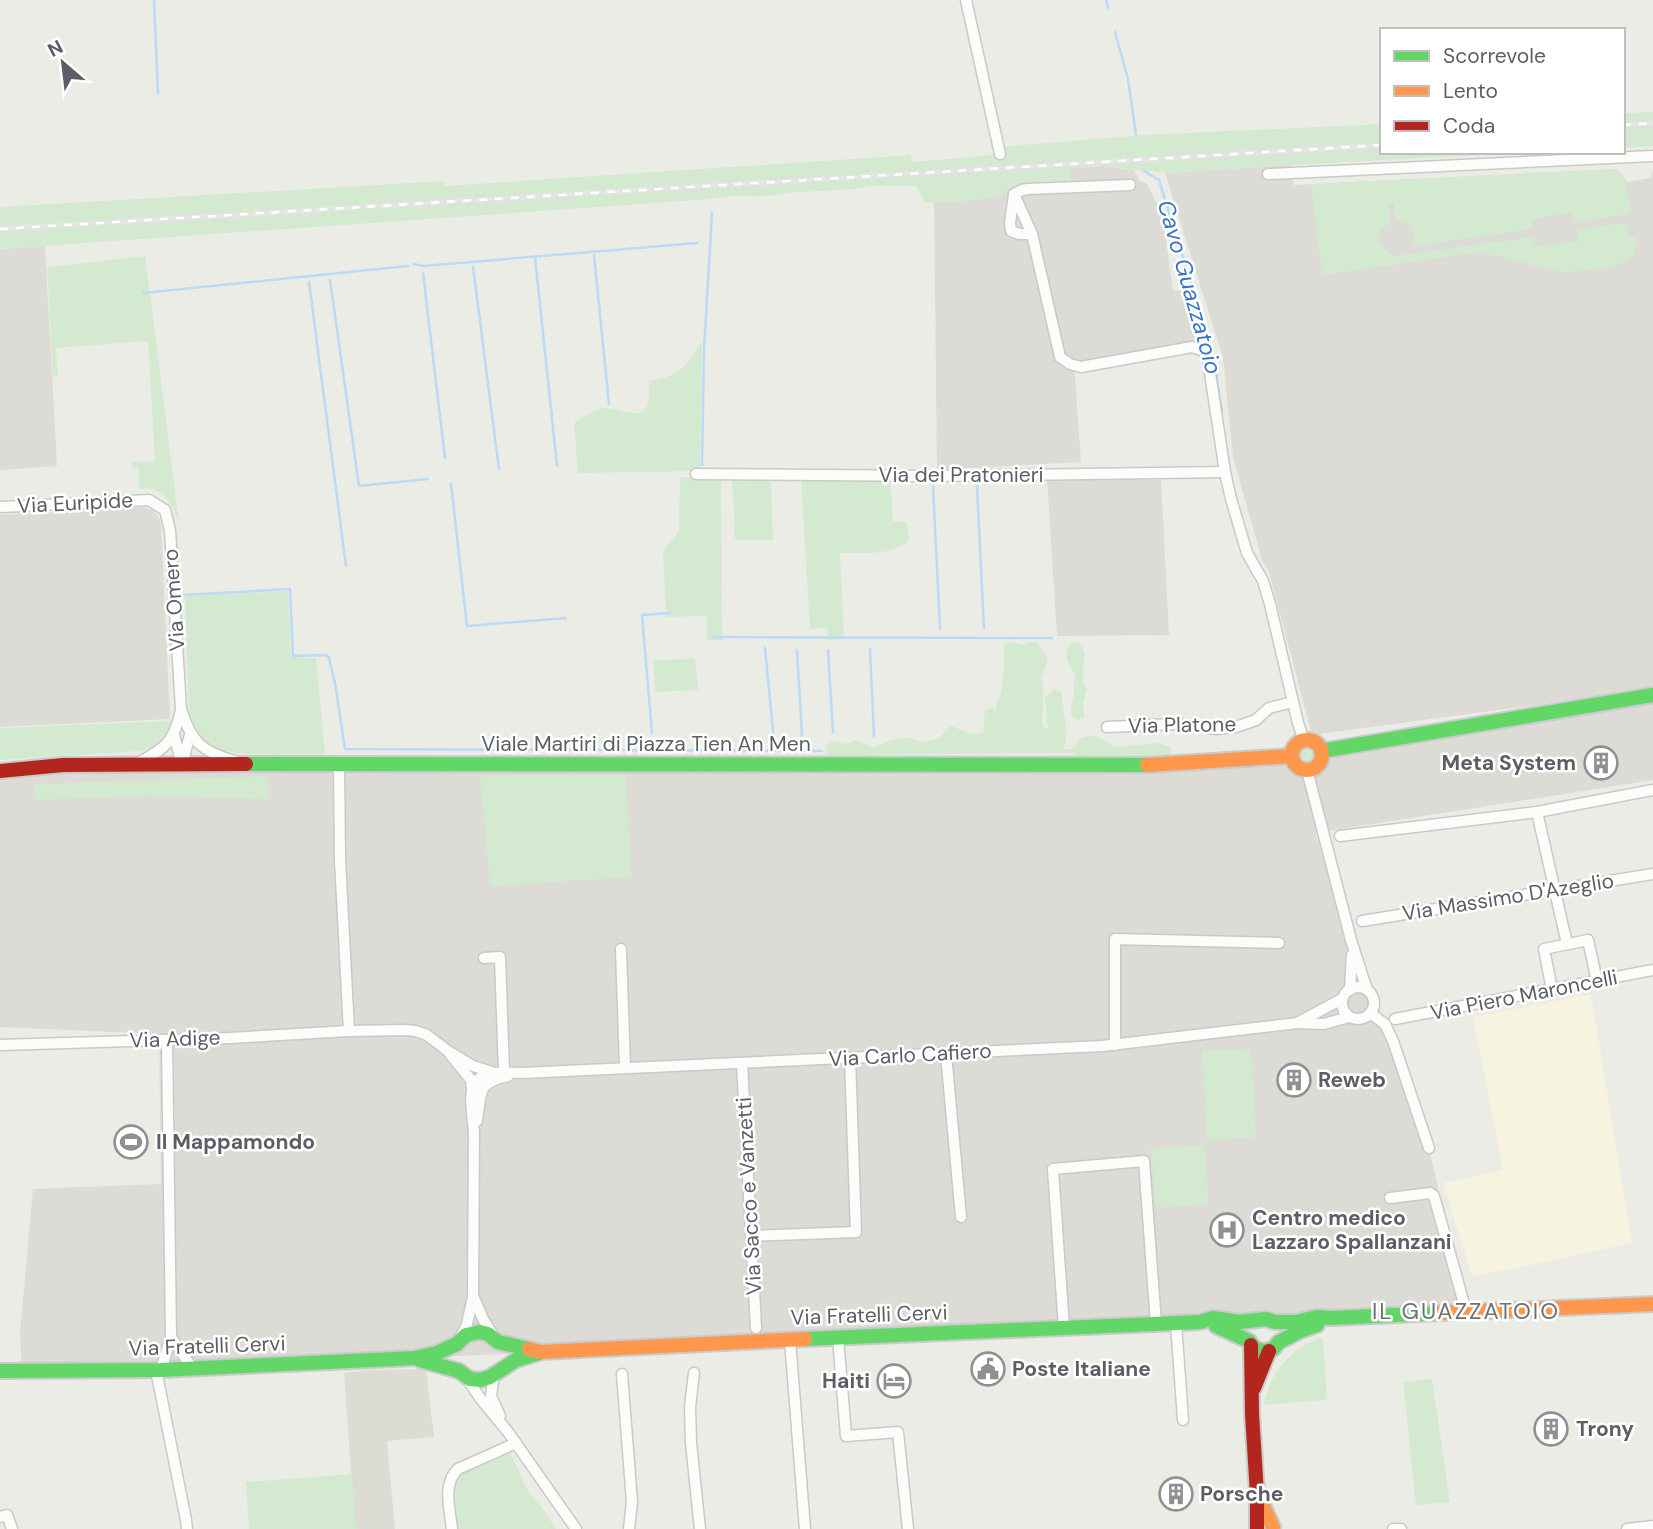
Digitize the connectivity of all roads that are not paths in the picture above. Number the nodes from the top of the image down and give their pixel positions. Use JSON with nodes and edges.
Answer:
{"nodes":[{"id":1,"x":966,"y":0,"type":"edge"},
{"id":2,"x":1000,"y":154,"type":"dead end"},
{"id":3,"x":1653,"y":156,"type":"edge"},
{"id":4,"x":1268,"y":174,"type":"dead end"},
{"id":5,"x":1130,"y":185,"type":"dead end"},
{"id":6,"x":1014,"y":194,"type":"junction"},
{"id":7,"x":1032,"y":234,"type":"junction"},
{"id":8,"x":1225,"y":472,"type":"junction"},
{"id":9,"x":696,"y":474,"type":"dead end"},
{"id":10,"x":149,"y":500,"type":"joint"},
{"id":11,"x":0,"y":507,"type":"edge"},
{"id":12,"x":1653,"y":695,"type":"edge"},
{"id":13,"x":1293,"y":702,"type":"junction"},
{"id":14,"x":181,"y":709,"type":"junction"},
{"id":15,"x":1107,"y":727,"type":"dead end"},
{"id":16,"x":190,"y":734,"type":"junction"},
{"id":17,"x":174,"y":735,"type":"junction"},
{"id":18,"x":1304,"y":741,"type":"junction"},
{"id":19,"x":1321,"y":751,"type":"junction"},
{"id":20,"x":1292,"y":756,"type":"junction"},
{"id":21,"x":246,"y":763,"type":"junction"},
{"id":22,"x":138,"y":764,"type":"junction"},
{"id":23,"x":182,"y":764,"type":"junction"},
{"id":24,"x":339,"y":764,"type":"junction"},
{"id":25,"x":1307,"y":770,"type":"junction"},
{"id":26,"x":0,"y":771,"type":"edge"},
{"id":27,"x":1653,"y":790,"type":"edge"},
{"id":28,"x":1537,"y":812,"type":"junction"},
{"id":29,"x":1340,"y":836,"type":"dead end"},
{"id":30,"x":1653,"y":874,"type":"edge"},
{"id":31,"x":1555,"y":890,"type":"junction"},
{"id":32,"x":1362,"y":921,"type":"dead end"},
{"id":33,"x":1352,"y":940,"type":"junction"},
{"id":34,"x":1279,"y":943,"type":"dead end"},
{"id":35,"x":1567,"y":944,"type":"junction"},
{"id":36,"x":621,"y":949,"type":"dead end"},
{"id":37,"x":484,"y":958,"type":"dead end"},
{"id":38,"x":1653,"y":970,"type":"edge"},
{"id":39,"x":1597,"y":981,"type":"junction"},
{"id":40,"x":1350,"y":989,"type":"junction"},
{"id":41,"x":1367,"y":990,"type":"junction"},
{"id":42,"x":1552,"y":990,"type":"junction"},
{"id":43,"x":1342,"y":999,"type":"junction"},
{"id":44,"x":1370,"y":1013,"type":"junction"},
{"id":45,"x":1349,"y":1017,"type":"junction"},
{"id":46,"x":1395,"y":1019,"type":"dead end"},
{"id":47,"x":1298,"y":1023,"type":"junction"},
{"id":48,"x":349,"y":1031,"type":"junction"},
{"id":49,"x":167,"y":1040,"type":"junction"},
{"id":50,"x":0,"y":1045,"type":"edge"},
{"id":51,"x":1115,"y":1045,"type":"junction"},
{"id":52,"x":448,"y":1051,"type":"junction"},
{"id":53,"x":946,"y":1054,"type":"junction"},
{"id":54,"x":850,"y":1058,"type":"junction"},
{"id":55,"x":742,"y":1063,"type":"junction"},
{"id":56,"x":625,"y":1068,"type":"junction"},
{"id":57,"x":492,"y":1072,"type":"junction"},
{"id":58,"x":504,"y":1072,"type":"junction"},
{"id":59,"x":522,"y":1073,"type":"junction"},
{"id":60,"x":472,"y":1088,"type":"junction"},
{"id":61,"x":474,"y":1132,"type":"junction"},
{"id":62,"x":1429,"y":1148,"type":"dead end"},
{"id":63,"x":1390,"y":1198,"type":"dead end"},
{"id":64,"x":961,"y":1217,"type":"dead end"},
{"id":65,"x":752,"y":1236,"type":"junction"},
{"id":66,"x":474,"y":1297,"type":"junction"},
{"id":67,"x":1653,"y":1304,"type":"edge"},
{"id":68,"x":1466,"y":1311,"type":"junction"},
{"id":69,"x":1331,"y":1318,"type":"junction"},
{"id":70,"x":1257,"y":1321,"type":"junction"},
{"id":71,"x":1200,"y":1322,"type":"junction"},
{"id":72,"x":1275,"y":1322,"type":"junction"},
{"id":73,"x":1176,"y":1323,"type":"junction"},
{"id":74,"x":1156,"y":1324,"type":"junction"},
{"id":75,"x":756,"y":1328,"type":"dead end"},
{"id":76,"x":1064,"y":1328,"type":"junction"},
{"id":77,"x":171,"y":1337,"type":"junction"},
{"id":78,"x":838,"y":1338,"type":"junction"},
{"id":79,"x":790,"y":1339,"type":"junction"},
{"id":80,"x":496,"y":1340,"type":"junction"},
{"id":81,"x":459,"y":1342,"type":"junction"},
{"id":82,"x":1250,"y":1343,"type":"junction"},
{"id":83,"x":1274,"y":1346,"type":"junction"},
{"id":84,"x":540,"y":1352,"type":"junction"},
{"id":85,"x":415,"y":1359,"type":"junction"},
{"id":86,"x":193,"y":1369,"type":"junction"},
{"id":87,"x":159,"y":1370,"type":"junction"},
{"id":88,"x":0,"y":1371,"type":"edge"},
{"id":89,"x":496,"y":1373,"type":"junction"},
{"id":90,"x":694,"y":1373,"type":"dead end"},
{"id":91,"x":462,"y":1374,"type":"junction"},
{"id":92,"x":622,"y":1374,"type":"dead end"},
{"id":93,"x":1252,"y":1393,"type":"junction"},
{"id":94,"x":1183,"y":1420,"type":"dead end"},
{"id":95,"x":508,"y":1432,"type":"junction"},
{"id":96,"x":516,"y":1443,"type":"junction"},
{"id":97,"x":0,"y":1517,"type":"edge"},
{"id":98,"x":1653,"y":1526,"type":"edge"},
{"id":99,"x":12,"y":1529,"type":"edge"},
{"id":100,"x":187,"y":1529,"type":"edge"},
{"id":101,"x":452,"y":1529,"type":"edge"},
{"id":102,"x":576,"y":1529,"type":"edge"},
{"id":103,"x":629,"y":1529,"type":"edge"},
{"id":104,"x":700,"y":1529,"type":"edge"},
{"id":105,"x":805,"y":1529,"type":"edge"},
{"id":106,"x":908,"y":1529,"type":"edge"},
{"id":107,"x":1267,"y":1529,"type":"edge"},
{"id":108,"x":1393,"y":1529,"type":"edge"},
{"id":109,"x":1401,"y":1529,"type":"edge"},
{"id":110,"x":1627,"y":1529,"type":"edge"}],
"edges":[{"from":1,"to":2,"type":"street"},
{"from":3,"to":4,"type":"street"},
{"from":5,"to":6,"type":"street"},
{"from":6,"to":7,"type":"street"},
{"from":6,"to":7,"type":"street"},
{"from":7,"to":8,"type":"street"},
{"from":8,"to":9,"type":"street","name":"Via dei Pratonieri"},
{"from":8,"to":13,"type":"street"},
{"from":10,"to":11,"type":"street","name":"Via Euripide"},
{"from":10,"to":14,"type":"street","name":"Via Omero"},
{"from":12,"to":19,"type":"main road"},
{"from":13,"to":15,"type":"street","name":"Via Platone"},
{"from":13,"to":18,"type":"street"},
{"from":14,"to":16,"type":"street","name":"Via Omero"},
{"from":14,"to":17,"type":"street","name":"Via Omero"},
{"from":16,"to":21,"type":"street"},
{"from":16,"to":23,"type":"street"},
{"from":17,"to":22,"type":"street"},
{"from":17,"to":23,"type":"street"},
{"from":18,"to":19,"type":"main road"},
{"from":18,"to":20,"type":"main road"},
{"from":19,"to":25,"type":"main road"},
{"from":20,"to":24,"type":"main road","name":"Viale Martiri di Piazza Tien An Men"},
{"from":20,"to":25,"type":"main road"},
{"from":21,"to":23,"type":"main road","name":"Viale Martiri di Piazza Tien An Men"},
{"from":21,"to":24,"type":"main road","name":"Viale Martiri di Piazza Tien An Men"},
{"from":22,"to":23,"type":"main road","name":"Viale Martiri di Piazza Tien An Men"},
{"from":22,"to":26,"type":"main road","name":"Viale Martiri di Piazza Tien An Men"},
{"from":24,"to":48,"type":"street"},
{"from":25,"to":33,"type":"street"},
{"from":27,"to":28,"type":"street"},
{"from":28,"to":29,"type":"street"},
{"from":28,"to":31,"type":"street"},
{"from":30,"to":31,"type":"street","name":"Via Massimo D'Azeglio"},
{"from":31,"to":32,"type":"street","name":"Via Massimo D'Azeglio"},
{"from":31,"to":35,"type":"street"},
{"from":33,"to":40,"type":"street"},
{"from":33,"to":41,"type":"street"},
{"from":34,"to":51,"type":"street"},
{"from":35,"to":39,"type":"street"},
{"from":35,"to":42,"type":"street"},
{"from":36,"to":56,"type":"street"},
{"from":37,"to":58,"type":"street"},
{"from":38,"to":39,"type":"street","name":"Via Piero Maroncelli"},
{"from":39,"to":42,"type":"street","name":"Via Piero Maroncelli"},
{"from":40,"to":41,"type":"street"},
{"from":40,"to":43,"type":"street"},
{"from":41,"to":44,"type":"street"},
{"from":42,"to":46,"type":"street","name":"Via Piero Maroncelli"},
{"from":43,"to":45,"type":"street"},
{"from":43,"to":47,"type":"street","name":"Via Carlo Cafiero"},
{"from":44,"to":45,"type":"street"},
{"from":44,"to":62,"type":"street"},
{"from":45,"to":47,"type":"street","name":"Via Carlo Cafiero"},
{"from":47,"to":51,"type":"street","name":"Via Carlo Cafiero"},
{"from":48,"to":49,"type":"street","name":"Via Adige"},
{"from":48,"to":52,"type":"street","name":"Via Adige"},
{"from":49,"to":50,"type":"street","name":"Via Adige"},
{"from":49,"to":77,"type":"street"},
{"from":51,"to":53,"type":"street","name":"Via Carlo Cafiero"},
{"from":52,"to":57,"type":"street","name":"Via Adige"},
{"from":52,"to":60,"type":"street","name":"Via Adige"},
{"from":53,"to":54,"type":"street","name":"Via Carlo Cafiero"},
{"from":53,"to":64,"type":"street"},
{"from":54,"to":55,"type":"street","name":"Via Carlo Cafiero"},
{"from":54,"to":65,"type":"street"},
{"from":55,"to":56,"type":"street","name":"Via Carlo Cafiero"},
{"from":55,"to":65,"type":"street","name":"Via Sacco e Vanzetti"},
{"from":56,"to":59,"type":"street","name":"Via Carlo Cafiero"},
{"from":57,"to":58,"type":"street","name":"Via Carlo Cafiero"},
{"from":57,"to":60,"type":"street"},
{"from":58,"to":59,"type":"street","name":"Via Carlo Cafiero"},
{"from":59,"to":61,"type":"street","name":"Via Carlo Cafiero"},
{"from":60,"to":61,"type":"street","name":"Via Carlo Cafiero"},
{"from":61,"to":66,"type":"street","name":"Via Carlo Cafiero"},
{"from":63,"to":68,"type":"street"},
{"from":65,"to":75,"type":"street","name":"Via Sacco e Vanzetti"},
{"from":66,"to":80,"type":"street","name":"Via Carlo Cafiero"},
{"from":66,"to":81,"type":"street","name":"Via Carlo Cafiero"},
{"from":67,"to":68,"type":"main road","name":"Via Fratelli Cervi"},
{"from":68,"to":69,"type":"main road","name":"Via Fratelli Cervi"},
{"from":69,"to":72,"type":"main road","name":"Via Fratelli Cervi"},
{"from":69,"to":83,"type":"main road","name":"Via Fratelli Cervi"},
{"from":70,"to":71,"type":"main road","name":"Via Fratelli Cervi"},
{"from":70,"to":72,"type":"main road","name":"Via Fratelli Cervi"},
{"from":70,"to":82,"type":"main road"},
{"from":71,"to":73,"type":"main road","name":"Via Fratelli Cervi"},
{"from":71,"to":82,"type":"main road","name":"Via Fratelli Cervi"},
{"from":72,"to":83,"type":"main road"},
{"from":73,"to":74,"type":"main road","name":"Via Fratelli Cervi"},
{"from":73,"to":94,"type":"street"},
{"from":74,"to":76,"type":"main road","name":"Via Fratelli Cervi"},
{"from":74,"to":76,"type":"street"},
{"from":76,"to":78,"type":"main road","name":"Via Fratelli Cervi"},
{"from":77,"to":86,"type":"street"},
{"from":77,"to":87,"type":"street"},
{"from":78,"to":79,"type":"main road","name":"Via Fratelli Cervi"},
{"from":78,"to":106,"type":"street"},
{"from":79,"to":84,"type":"main road","name":"Via Fratelli Cervi"},
{"from":79,"to":105,"type":"street"},
{"from":80,"to":81,"type":"main road","name":"Via Fratelli Cervi"},
{"from":80,"to":84,"type":"main road","name":"Via Fratelli Cervi"},
{"from":80,"to":89,"type":"main road"},
{"from":81,"to":85,"type":"main road","name":"Via Fratelli Cervi"},
{"from":81,"to":91,"type":"main road"},
{"from":82,"to":83,"type":"main road","name":"Via Fratelli Cervi"},
{"from":82,"to":93,"type":"main road"},
{"from":83,"to":93,"type":"main road"},
{"from":84,"to":89,"type":"main road","name":"Via Fratelli Cervi"},
{"from":85,"to":86,"type":"main road","name":"Via Fratelli Cervi"},
{"from":85,"to":91,"type":"main road","name":"Via Fratelli Cervi"},
{"from":86,"to":87,"type":"main road","name":"Via Fratelli Cervi"},
{"from":87,"to":88,"type":"main road","name":"Via Fratelli Cervi"},
{"from":87,"to":100,"type":"street"},
{"from":89,"to":91,"type":"main road","name":"Via Fratelli Cervi"},
{"from":89,"to":95,"type":"street"},
{"from":90,"to":104,"type":"street"},
{"from":91,"to":95,"type":"street"},
{"from":92,"to":103,"type":"street"},
{"from":93,"to":107,"type":"main road"},
{"from":95,"to":96,"type":"street"},
{"from":96,"to":101,"type":"street"},
{"from":96,"to":102,"type":"street"},
{"from":97,"to":99,"type":"street"},
{"from":98,"to":110,"type":"street"},
{"from":108,"to":109,"type":"street"}]}
